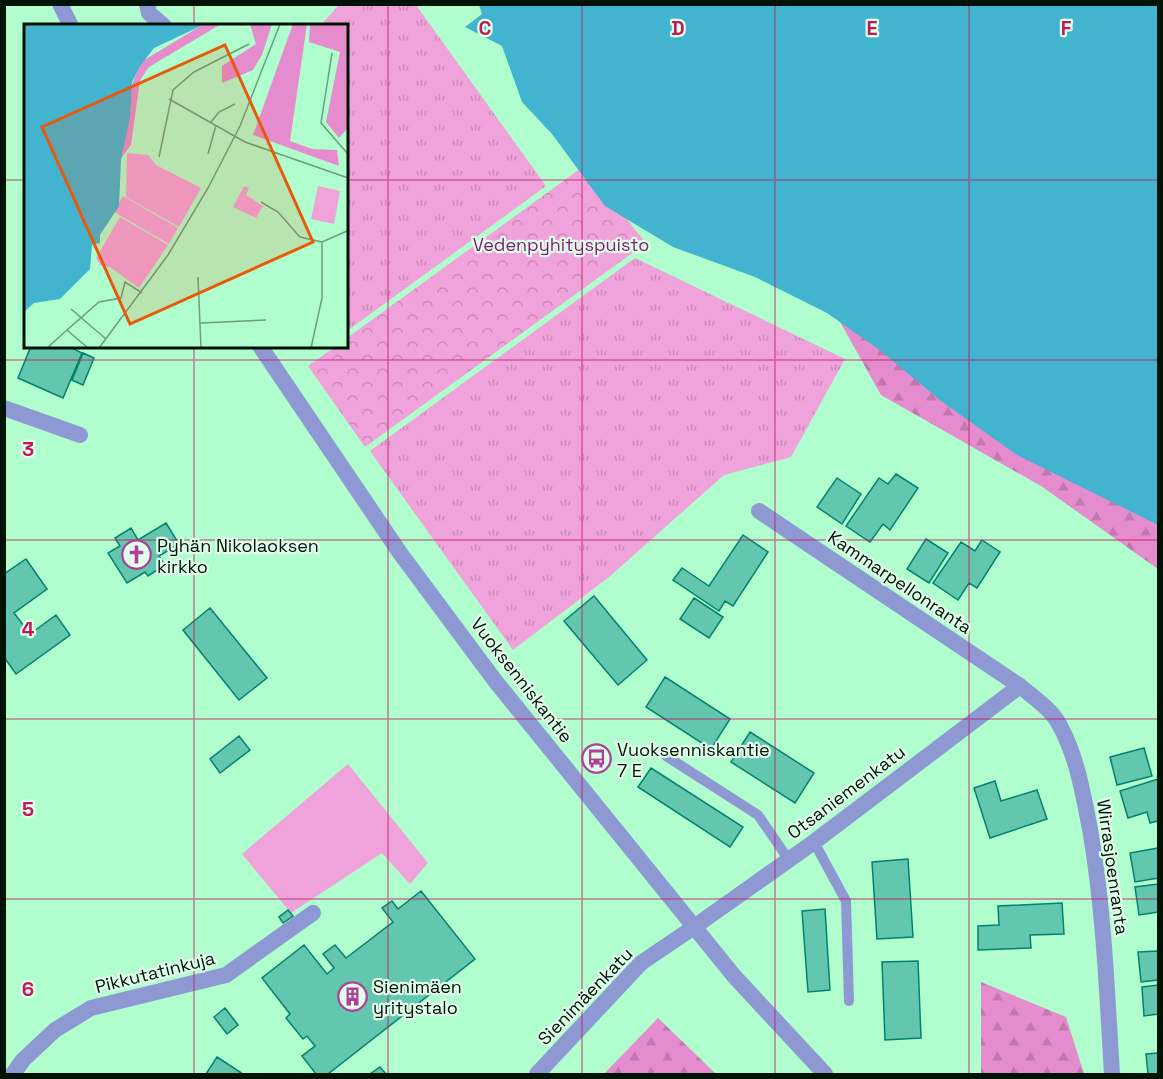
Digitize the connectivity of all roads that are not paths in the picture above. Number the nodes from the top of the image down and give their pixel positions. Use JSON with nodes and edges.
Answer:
{"nodes":[{"id":1,"x":60,"y":4,"type":"edge"},
{"id":2,"x":147,"y":4,"type":"edge"},
{"id":3,"x":70,"y":24,"type":"edge"},
{"id":4,"x":162,"y":24,"type":"edge"},
{"id":5,"x":261,"y":348,"type":"edge"},
{"id":6,"x":4,"y":408,"type":"edge"},
{"id":7,"x":80,"y":435,"type":"dead end"},
{"id":8,"x":759,"y":511,"type":"dead end"},
{"id":9,"x":1020,"y":686,"type":"junction"},
{"id":10,"x":666,"y":756,"type":"dead end"},
{"id":11,"x":814,"y":842,"type":"junction"},
{"id":12,"x":789,"y":860,"type":"junction"},
{"id":13,"x":314,"y":913,"type":"dead end"},
{"id":14,"x":694,"y":927,"type":"junction"},
{"id":15,"x":849,"y":1000,"type":"dead end"},
{"id":16,"x":13,"y":1074,"type":"edge"},
{"id":17,"x":537,"y":1074,"type":"edge"},
{"id":18,"x":825,"y":1074,"type":"edge"},
{"id":19,"x":1112,"y":1074,"type":"edge"}],
"edges":[{"from":1,"to":3,"type":"street"},
{"from":2,"to":4,"type":"street"},
{"from":5,"to":14,"type":"street","name":"Vuoksenniskantie"},
{"from":6,"to":7,"type":"street"},
{"from":8,"to":9,"type":"street","name":"Kammarpellonranta"},
{"from":9,"to":11,"type":"street","name":"Otsaniemenkatu"},
{"from":9,"to":19,"type":"street","name":"Wirrasjoenranta"},
{"from":10,"to":12,"type":"lane"},
{"from":11,"to":12,"type":"street","name":"Otsaniemenkatu"},
{"from":11,"to":15,"type":"lane"},
{"from":12,"to":14,"type":"street","name":"Otsaniemenkatu"},
{"from":13,"to":16,"type":"street","name":"Pikkutatinkuja"},
{"from":14,"to":17,"type":"street","name":"Sienimäenkatu"},
{"from":14,"to":18,"type":"street","name":"Vuoksenniskantie"}]}
